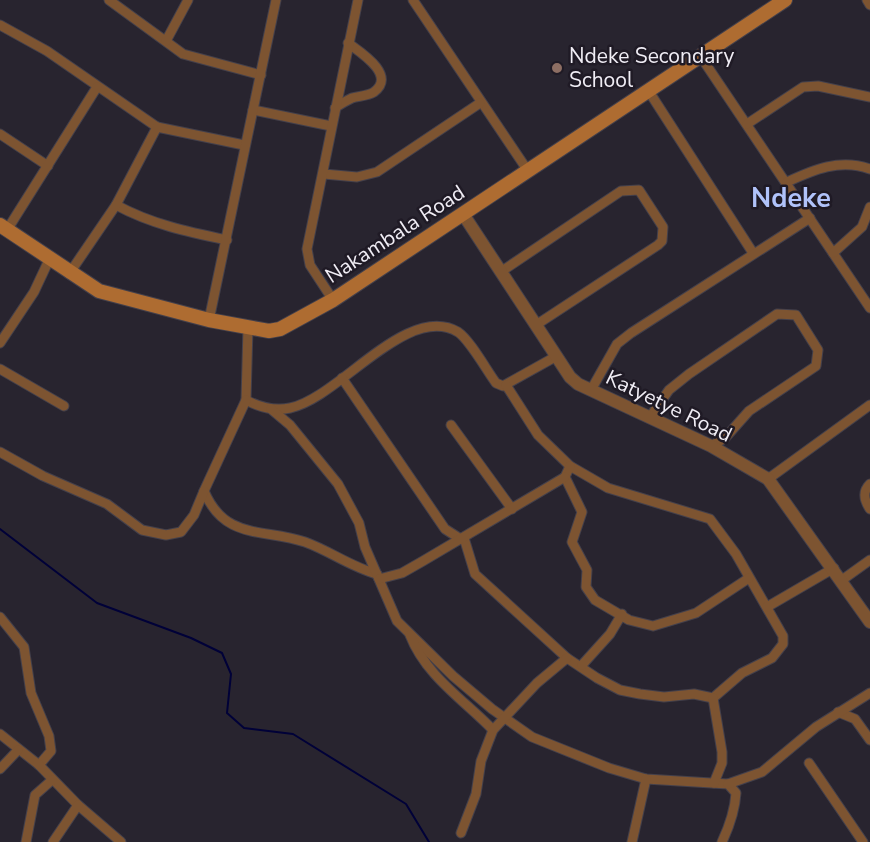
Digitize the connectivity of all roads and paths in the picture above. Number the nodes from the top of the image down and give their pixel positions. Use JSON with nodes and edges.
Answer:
{"nodes":[{"id":1,"x":109,"y":0,"type":"edge"},
{"id":2,"x":188,"y":0,"type":"edge"},
{"id":3,"x":276,"y":0,"type":"edge"},
{"id":4,"x":358,"y":0,"type":"edge"},
{"id":5,"x":414,"y":0,"type":"edge"},
{"id":6,"x":785,"y":0,"type":"edge"},
{"id":7,"x":867,"y":0,"type":"edge"},
{"id":8,"x":870,"y":5,"type":"edge"},
{"id":9,"x":0,"y":25,"type":"edge"},
{"id":10,"x":166,"y":41,"type":"junction"},
{"id":11,"x":348,"y":43,"type":"junction"},
{"id":12,"x":701,"y":57,"type":"junction"},
{"id":13,"x":261,"y":75,"type":"junction"},
{"id":14,"x":97,"y":87,"type":"junction"},
{"id":15,"x":648,"y":90,"type":"junction"},
{"id":16,"x":870,"y":97,"type":"edge"},
{"id":17,"x":480,"y":103,"type":"junction"},
{"id":18,"x":335,"y":108,"type":"junction"},
{"id":19,"x":253,"y":110,"type":"junction"},
{"id":20,"x":747,"y":124,"type":"junction"},
{"id":21,"x":331,"y":126,"type":"junction"},
{"id":22,"x":157,"y":127,"type":"junction"},
{"id":23,"x":0,"y":134,"type":"edge"},
{"id":24,"x":244,"y":145,"type":"junction"},
{"id":25,"x":48,"y":166,"type":"junction"},
{"id":26,"x":870,"y":169,"type":"edge"},
{"id":27,"x":528,"y":171,"type":"junction"},
{"id":28,"x":324,"y":174,"type":"junction"},
{"id":29,"x":786,"y":182,"type":"junction"},
{"id":30,"x":116,"y":204,"type":"junction"},
{"id":31,"x":870,"y":207,"type":"edge"},
{"id":32,"x":463,"y":214,"type":"junction"},
{"id":33,"x":810,"y":218,"type":"junction"},
{"id":34,"x":4,"y":227,"type":"edge"},
{"id":35,"x":227,"y":240,"type":"junction"},
{"id":36,"x":753,"y":253,"type":"junction"},
{"id":37,"x":833,"y":254,"type":"junction"},
{"id":38,"x":49,"y":260,"type":"junction"},
{"id":39,"x":502,"y":271,"type":"junction"},
{"id":40,"x":69,"y":274,"type":"junction"},
{"id":41,"x":333,"y":300,"type":"junction"},
{"id":42,"x":870,"y":308,"type":"edge"},
{"id":43,"x":209,"y":320,"type":"junction"},
{"id":44,"x":536,"y":325,"type":"junction"},
{"id":45,"x":248,"y":327,"type":"junction"},
{"id":46,"x":0,"y":343,"type":"edge"},
{"id":47,"x":555,"y":357,"type":"junction"},
{"id":48,"x":0,"y":369,"type":"edge"},
{"id":49,"x":342,"y":378,"type":"junction"},
{"id":50,"x":506,"y":385,"type":"junction"},
{"id":51,"x":591,"y":390,"type":"junction"},
{"id":52,"x":246,"y":400,"type":"junction"},
{"id":53,"x":870,"y":405,"type":"edge"},
{"id":54,"x":64,"y":406,"type":"dead end"},
{"id":55,"x":271,"y":409,"type":"junction"},
{"id":56,"x":650,"y":417,"type":"junction"},
{"id":57,"x":451,"y":425,"type":"dead end"},
{"id":58,"x":711,"y":446,"type":"junction"},
{"id":59,"x":0,"y":452,"type":"edge"},
{"id":60,"x":570,"y":466,"type":"junction"},
{"id":61,"x":565,"y":477,"type":"junction"},
{"id":62,"x":768,"y":479,"type":"junction"},
{"id":63,"x":870,"y":484,"type":"edge"},
{"id":64,"x":204,"y":491,"type":"junction"},
{"id":65,"x":512,"y":509,"type":"junction"},
{"id":66,"x":870,"y":509,"type":"edge"},
{"id":67,"x":461,"y":538,"type":"junction"},
{"id":68,"x":870,"y":560,"type":"edge"},
{"id":69,"x":834,"y":568,"type":"junction"},
{"id":70,"x":378,"y":576,"type":"junction"},
{"id":71,"x":749,"y":578,"type":"junction"},
{"id":72,"x":842,"y":580,"type":"junction"},
{"id":73,"x":767,"y":607,"type":"junction"},
{"id":74,"x":621,"y":614,"type":"junction"},
{"id":75,"x":0,"y":617,"type":"edge"},
{"id":76,"x":870,"y":622,"type":"edge"},
{"id":77,"x":409,"y":633,"type":"junction"},
{"id":78,"x":567,"y":658,"type":"junction"},
{"id":79,"x":582,"y":665,"type":"junction"},
{"id":80,"x":870,"y":693,"type":"edge"},
{"id":81,"x":713,"y":698,"type":"junction"},
{"id":82,"x":838,"y":712,"type":"junction"},
{"id":83,"x":506,"y":717,"type":"junction"},
{"id":84,"x":494,"y":730,"type":"junction"},
{"id":85,"x":0,"y":734,"type":"edge"},
{"id":86,"x":870,"y":740,"type":"edge"},
{"id":87,"x":18,"y":750,"type":"junction"},
{"id":88,"x":809,"y":763,"type":"dead end"},
{"id":89,"x":39,"y":765,"type":"junction"},
{"id":90,"x":0,"y":769,"type":"edge"},
{"id":91,"x":645,"y":779,"type":"junction"},
{"id":92,"x":52,"y":780,"type":"junction"},
{"id":93,"x":714,"y":783,"type":"junction"},
{"id":94,"x":728,"y":784,"type":"junction"},
{"id":95,"x":78,"y":806,"type":"junction"},
{"id":96,"x":461,"y":833,"type":"dead end"},
{"id":97,"x":26,"y":842,"type":"edge"},
{"id":98,"x":53,"y":842,"type":"edge"},
{"id":99,"x":121,"y":842,"type":"edge"},
{"id":100,"x":632,"y":842,"type":"edge"},
{"id":101,"x":722,"y":842,"type":"edge"},
{"id":102,"x":863,"y":842,"type":"edge"}],
"edges":[{"from":1,"to":10,"type":"street"},
{"from":2,"to":10,"type":"street"},
{"from":3,"to":13,"type":"street"},
{"from":4,"to":11,"type":"street"},
{"from":5,"to":17,"type":"street"},
{"from":6,"to":12,"type":"main road","name":"Nakambala Road"},
{"from":7,"to":8,"type":"street"},
{"from":9,"to":14,"type":"street"},
{"from":10,"to":13,"type":"street"},
{"from":11,"to":18,"type":"street"},
{"from":11,"to":18,"type":"street"},
{"from":12,"to":15,"type":"main road","name":"Nakambala Road"},
{"from":12,"to":20,"type":"street"},
{"from":13,"to":19,"type":"street"},
{"from":14,"to":22,"type":"street"},
{"from":14,"to":25,"type":"street"},
{"from":15,"to":27,"type":"main road","name":"Nakambala Road"},
{"from":15,"to":36,"type":"street"},
{"from":16,"to":20,"type":"street"},
{"from":17,"to":27,"type":"street"},
{"from":17,"to":28,"type":"street"},
{"from":18,"to":21,"type":"street"},
{"from":19,"to":21,"type":"street"},
{"from":19,"to":24,"type":"street"},
{"from":20,"to":29,"type":"street"},
{"from":21,"to":28,"type":"street"},
{"from":22,"to":24,"type":"street"},
{"from":22,"to":30,"type":"street"},
{"from":23,"to":25,"type":"street"},
{"from":24,"to":35,"type":"street"},
{"from":25,"to":34,"type":"street"},
{"from":26,"to":29,"type":"street"},
{"from":27,"to":32,"type":"main road","name":"Nakambala Road"},
{"from":28,"to":41,"type":"street"},
{"from":29,"to":33,"type":"street"},
{"from":30,"to":35,"type":"street"},
{"from":30,"to":40,"type":"street"},
{"from":31,"to":37,"type":"street"},
{"from":32,"to":39,"type":"street","name":"Katyetye Road"},
{"from":32,"to":41,"type":"main road","name":"Nakambala Road"},
{"from":33,"to":36,"type":"street"},
{"from":33,"to":37,"type":"street"},
{"from":34,"to":38,"type":"main road","name":"Nakambala Road"},
{"from":35,"to":43,"type":"street"},
{"from":36,"to":51,"type":"street"},
{"from":37,"to":42,"type":"street"},
{"from":38,"to":40,"type":"main road","name":"Nakambala Road"},
{"from":38,"to":46,"type":"street"},
{"from":39,"to":44,"type":"street","name":"Katyetye Road"},
{"from":39,"to":44,"type":"street"},
{"from":40,"to":43,"type":"main road","name":"Nakambala Road"},
{"from":41,"to":45,"type":"main road","name":"Nakambala Road"},
{"from":43,"to":45,"type":"main road","name":"Nakambala Road"},
{"from":44,"to":47,"type":"street","name":"Katyetye Road"},
{"from":45,"to":52,"type":"street"},
{"from":47,"to":50,"type":"street"},
{"from":47,"to":51,"type":"street","name":"Katyetye Road"},
{"from":48,"to":54,"type":"street"},
{"from":49,"to":50,"type":"street"},
{"from":49,"to":55,"type":"street"},
{"from":49,"to":67,"type":"street"},
{"from":50,"to":60,"type":"street"},
{"from":51,"to":56,"type":"street","name":"Katyetye Road"},
{"from":52,"to":55,"type":"street"},
{"from":52,"to":64,"type":"street"},
{"from":53,"to":62,"type":"street"},
{"from":55,"to":70,"type":"street"},
{"from":56,"to":58,"type":"street","name":"Katyetye Road"},
{"from":56,"to":58,"type":"street"},
{"from":57,"to":65,"type":"street"},
{"from":58,"to":62,"type":"street","name":"Katyetye Road"},
{"from":59,"to":64,"type":"street"},
{"from":60,"to":61,"type":"street"},
{"from":60,"to":71,"type":"street"},
{"from":61,"to":65,"type":"street"},
{"from":61,"to":74,"type":"street"},
{"from":62,"to":69,"type":"street","name":"Katyetye Road"},
{"from":63,"to":66,"type":"street"},
{"from":64,"to":70,"type":"street"},
{"from":65,"to":67,"type":"street"},
{"from":67,"to":70,"type":"street"},
{"from":67,"to":78,"type":"street"},
{"from":68,"to":72,"type":"street"},
{"from":69,"to":72,"type":"street","name":"Katyetye Road"},
{"from":69,"to":73,"type":"street"},
{"from":70,"to":77,"type":"street"},
{"from":71,"to":73,"type":"street"},
{"from":71,"to":74,"type":"street"},
{"from":72,"to":76,"type":"street","name":"Katyetye Road"},
{"from":73,"to":81,"type":"street"},
{"from":74,"to":79,"type":"street"},
{"from":75,"to":89,"type":"street"},
{"from":77,"to":83,"type":"street"},
{"from":77,"to":84,"type":"street"},
{"from":78,"to":79,"type":"street"},
{"from":78,"to":83,"type":"street"},
{"from":79,"to":81,"type":"street"},
{"from":80,"to":82,"type":"street"},
{"from":81,"to":93,"type":"street"},
{"from":82,"to":86,"type":"street"},
{"from":82,"to":94,"type":"street"},
{"from":83,"to":84,"type":"street"},
{"from":83,"to":91,"type":"street"},
{"from":84,"to":96,"type":"street"},
{"from":85,"to":87,"type":"street"},
{"from":87,"to":89,"type":"street"},
{"from":87,"to":90,"type":"street"},
{"from":88,"to":102,"type":"street"},
{"from":89,"to":92,"type":"street"},
{"from":91,"to":93,"type":"street"},
{"from":91,"to":100,"type":"street"},
{"from":92,"to":95,"type":"street"},
{"from":92,"to":97,"type":"street"},
{"from":93,"to":94,"type":"street"},
{"from":94,"to":101,"type":"street"},
{"from":95,"to":98,"type":"street"},
{"from":95,"to":99,"type":"street"}]}
